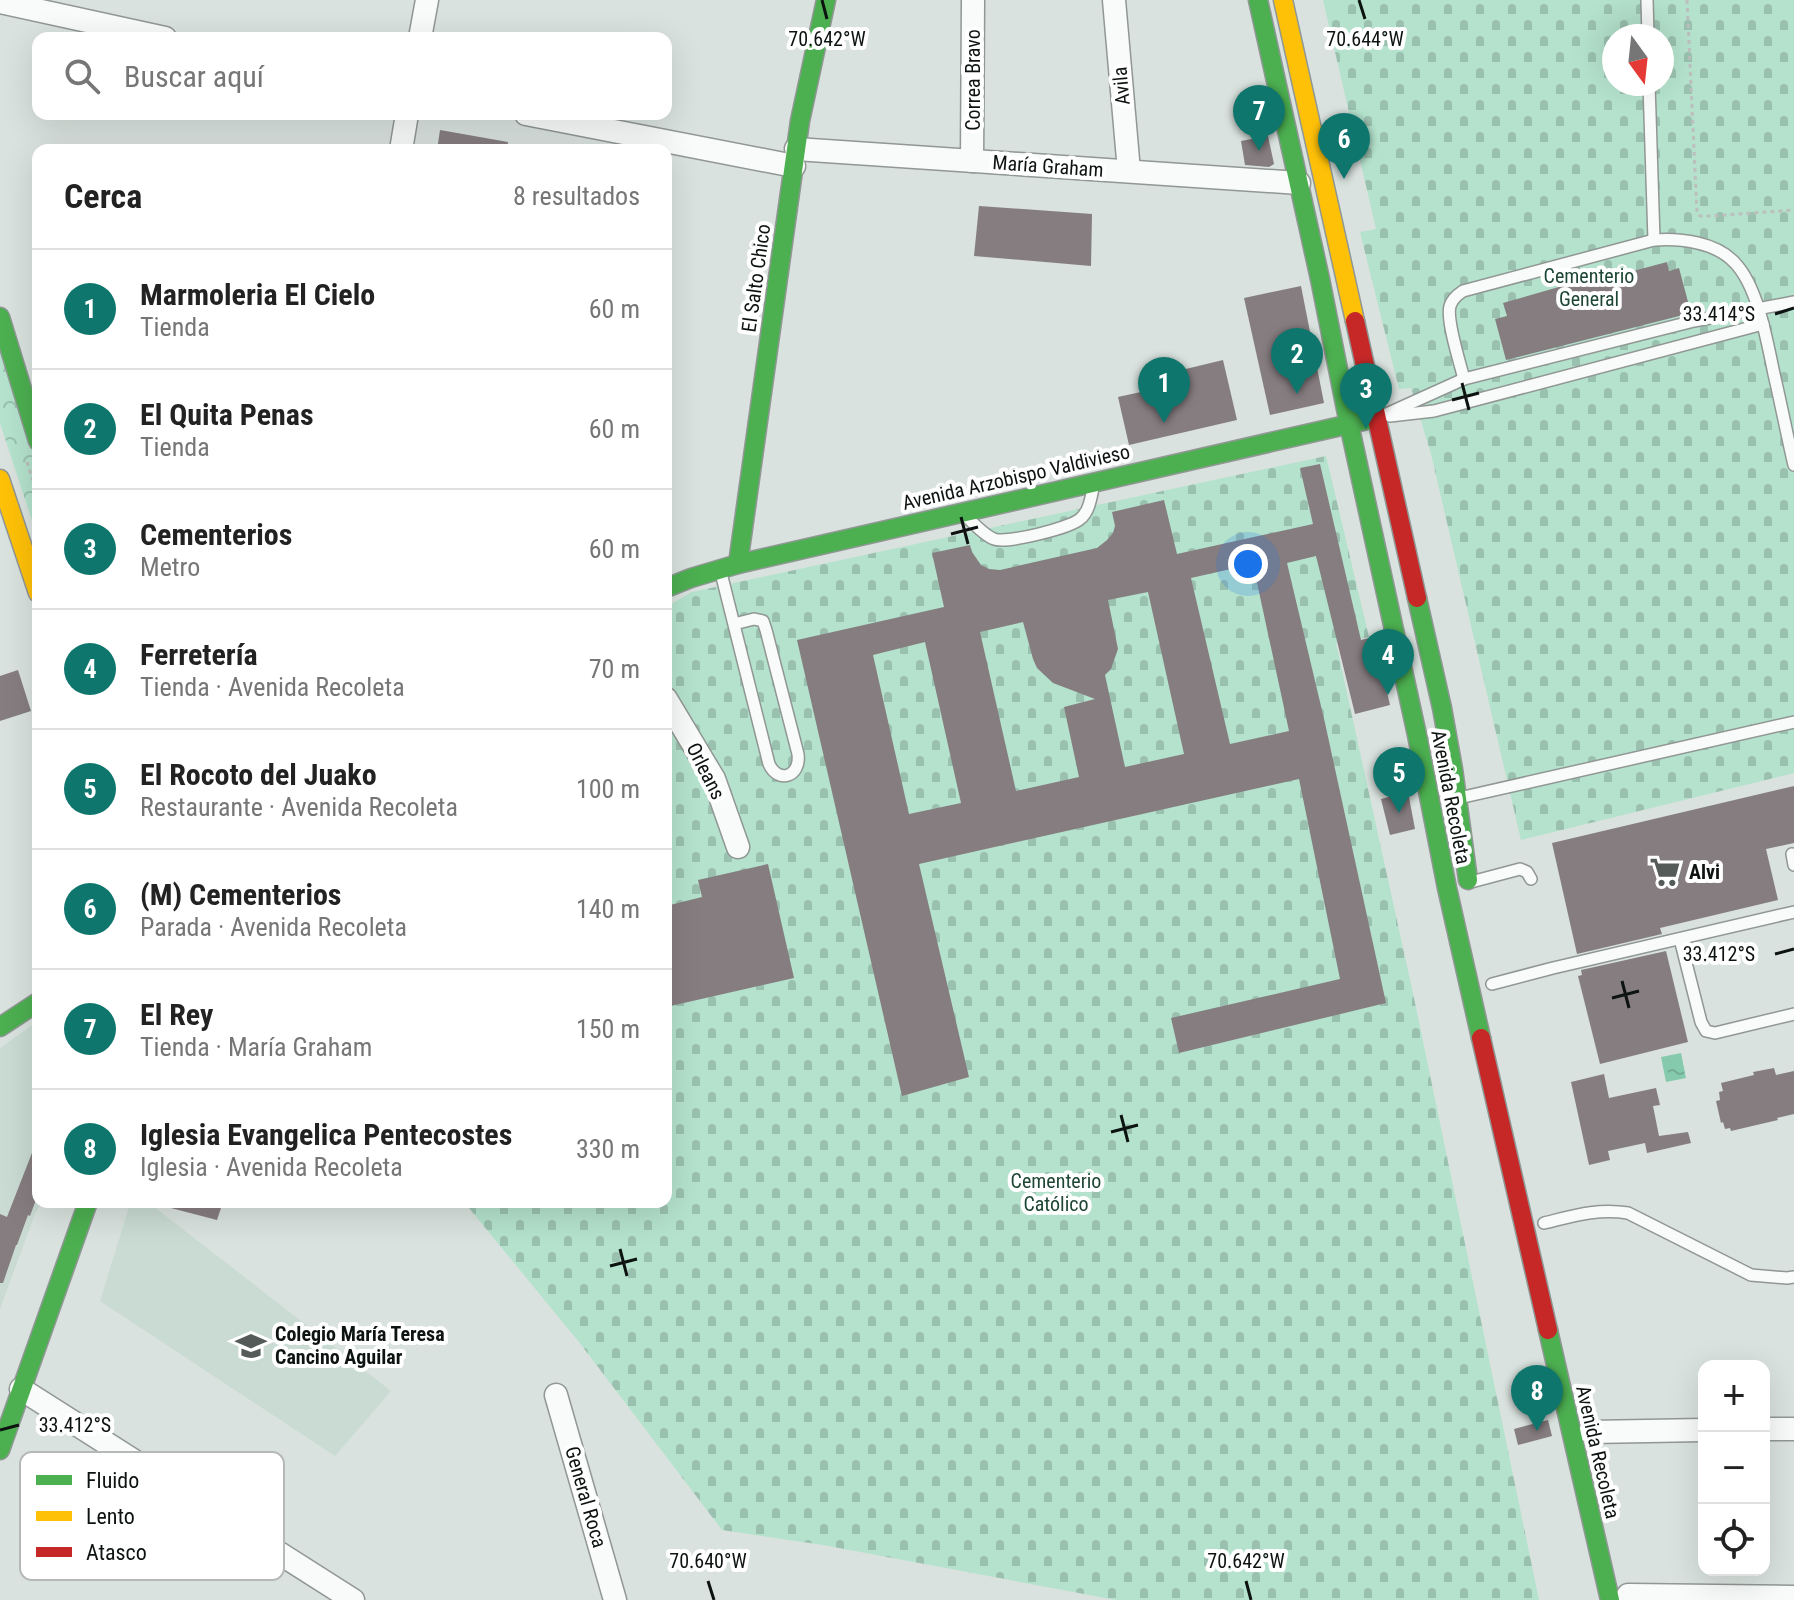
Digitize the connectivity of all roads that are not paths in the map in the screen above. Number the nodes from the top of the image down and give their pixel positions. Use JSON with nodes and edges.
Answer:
{"nodes":[{"id":1,"x":427,"y":0,"type":"edge"},
{"id":2,"x":826,"y":0,"type":"edge"},
{"id":3,"x":973,"y":0,"type":"edge"},
{"id":4,"x":1114,"y":0,"type":"edge"},
{"id":5,"x":1258,"y":0,"type":"edge"},
{"id":6,"x":1283,"y":0,"type":"edge"},
{"id":7,"x":1647,"y":0,"type":"edge"},
{"id":8,"x":0,"y":2,"type":"edge"},
{"id":9,"x":1648,"y":24,"type":"edge"},
{"id":10,"x":138,"y":32,"type":"edge"},
{"id":11,"x":421,"y":32,"type":"edge"},
{"id":12,"x":1649,"y":96,"type":"edge"},
{"id":13,"x":406,"y":120,"type":"edge"},
{"id":14,"x":563,"y":120,"type":"edge"},
{"id":15,"x":402,"y":144,"type":"edge"},
{"id":16,"x":795,"y":158,"type":"junction"},
{"id":17,"x":972,"y":161,"type":"junction"},
{"id":18,"x":1129,"y":171,"type":"junction"},
{"id":19,"x":1299,"y":183,"type":"junction"},
{"id":20,"x":1654,"y":240,"type":"junction"},
{"id":21,"x":1794,"y":302,"type":"edge"},
{"id":22,"x":1758,"y":309,"type":"junction"},
{"id":23,"x":0,"y":317,"type":"edge"},
{"id":24,"x":1763,"y":324,"type":"junction"},
{"id":25,"x":1464,"y":379,"type":"junction"},
{"id":26,"x":1378,"y":418,"type":"junction"},
{"id":27,"x":32,"y":421,"type":"edge"},
{"id":28,"x":1349,"y":424,"type":"junction"},
{"id":29,"x":1794,"y":465,"type":"edge"},
{"id":30,"x":0,"y":479,"type":"edge"},
{"id":31,"x":1095,"y":481,"type":"junction"},
{"id":32,"x":961,"y":512,"type":"junction"},
{"id":33,"x":729,"y":566,"type":"junction"},
{"id":34,"x":32,"y":575,"type":"edge"},
{"id":35,"x":672,"y":586,"type":"edge"},
{"id":36,"x":734,"y":624,"type":"junction"},
{"id":37,"x":672,"y":709,"type":"edge"},
{"id":38,"x":1794,"y":722,"type":"edge"},
{"id":39,"x":1456,"y":798,"type":"junction"},
{"id":40,"x":738,"y":847,"type":"dead end"},
{"id":41,"x":1531,"y":879,"type":"dead end"},
{"id":42,"x":1470,"y":890,"type":"joint"},
{"id":43,"x":1794,"y":912,"type":"edge"},
{"id":44,"x":1680,"y":939,"type":"junction"},
{"id":45,"x":1492,"y":984,"type":"dead end"},
{"id":46,"x":32,"y":1006,"type":"edge"},
{"id":47,"x":1794,"y":1014,"type":"edge"},
{"id":48,"x":0,"y":1027,"type":"edge"},
{"id":49,"x":86,"y":1208,"type":"edge"},
{"id":50,"x":1544,"y":1223,"type":"dead end"},
{"id":51,"x":1794,"y":1277,"type":"edge"},
{"id":52,"x":21,"y":1389,"type":"junction"},
{"id":53,"x":556,"y":1395,"type":"dead end"},
{"id":54,"x":1770,"y":1429,"type":"edge"},
{"id":55,"x":1794,"y":1429,"type":"edge"},
{"id":56,"x":1698,"y":1430,"type":"edge"},
{"id":57,"x":1591,"y":1432,"type":"dead end"},
{"id":58,"x":0,"y":1450,"type":"edge"},
{"id":59,"x":120,"y":1452,"type":"edge"},
{"id":60,"x":284,"y":1556,"type":"edge"},
{"id":61,"x":1623,"y":1594,"type":"edge"},
{"id":62,"x":1794,"y":1597,"type":"edge"},
{"id":63,"x":353,"y":1600,"type":"edge"},
{"id":64,"x":615,"y":1600,"type":"edge"}],
"edges":[{"from":1,"to":11,"type":"street"},
{"from":2,"to":16,"type":"main road","name":"El Salto Chico"},
{"from":3,"to":17,"type":"street","name":"Correa Bravo"},
{"from":4,"to":18,"type":"street","name":"Avila"},
{"from":5,"to":19,"type":"main road","name":"Avenida Recoleta"},
{"from":6,"to":26,"type":"main road","name":"Avenida Recoleta"},
{"from":7,"to":9,"type":"lane"},
{"from":8,"to":10,"type":"street"},
{"from":12,"to":20,"type":"lane"},
{"from":13,"to":15,"type":"street"},
{"from":14,"to":16,"type":"street","name":"María Graham"},
{"from":16,"to":17,"type":"street","name":"María Graham"},
{"from":16,"to":33,"type":"main road","name":"El Salto Chico"},
{"from":17,"to":18,"type":"street","name":"María Graham"},
{"from":18,"to":19,"type":"street","name":"María Graham"},
{"from":19,"to":28,"type":"main road","name":"Avenida Recoleta"},
{"from":20,"to":22,"type":"lane"},
{"from":20,"to":25,"type":"lane"},
{"from":21,"to":22,"type":"lane"},
{"from":22,"to":24,"type":"lane"},
{"from":22,"to":25,"type":"lane"},
{"from":23,"to":27,"type":"main road"},
{"from":24,"to":26,"type":"lane"},
{"from":24,"to":29,"type":"lane"},
{"from":25,"to":26,"type":"lane"},
{"from":26,"to":28,"type":"main road","name":"Avenida Arzobispo Valdivieso"},
{"from":26,"to":39,"type":"main road","name":"Avenida Recoleta"},
{"from":28,"to":31,"type":"main road","name":"Avenida Arzobispo Valdivieso"},
{"from":28,"to":61,"type":"main road","name":"Avenida Recoleta"},
{"from":30,"to":34,"type":"main road"},
{"from":31,"to":32,"type":"main road","name":"Avenida Arzobispo Valdivieso"},
{"from":31,"to":32,"type":"lane"},
{"from":32,"to":33,"type":"main road","name":"Avenida Arzobispo Valdivieso"},
{"from":33,"to":35,"type":"main road","name":"Avenida Arzobispo Valdivieso"},
{"from":33,"to":36,"type":"lane"},
{"from":36,"to":36,"type":"lane"},
{"from":37,"to":40,"type":"street","name":"Orleans"},
{"from":38,"to":39,"type":"lane"},
{"from":39,"to":42,"type":"main road","name":"Avenida Recoleta"},
{"from":41,"to":42,"type":"lane"},
{"from":43,"to":44,"type":"lane"},
{"from":44,"to":45,"type":"lane"},
{"from":44,"to":47,"type":"lane"},
{"from":46,"to":48,"type":"main road"},
{"from":49,"to":52,"type":"main road"},
{"from":50,"to":51,"type":"lane"},
{"from":52,"to":58,"type":"main road"},
{"from":52,"to":59,"type":"street"},
{"from":53,"to":64,"type":"street","name":"General Roca"},
{"from":54,"to":55,"type":"street"},
{"from":56,"to":57,"type":"street"},
{"from":60,"to":63,"type":"street"},
{"from":61,"to":62,"type":"street"}]}
